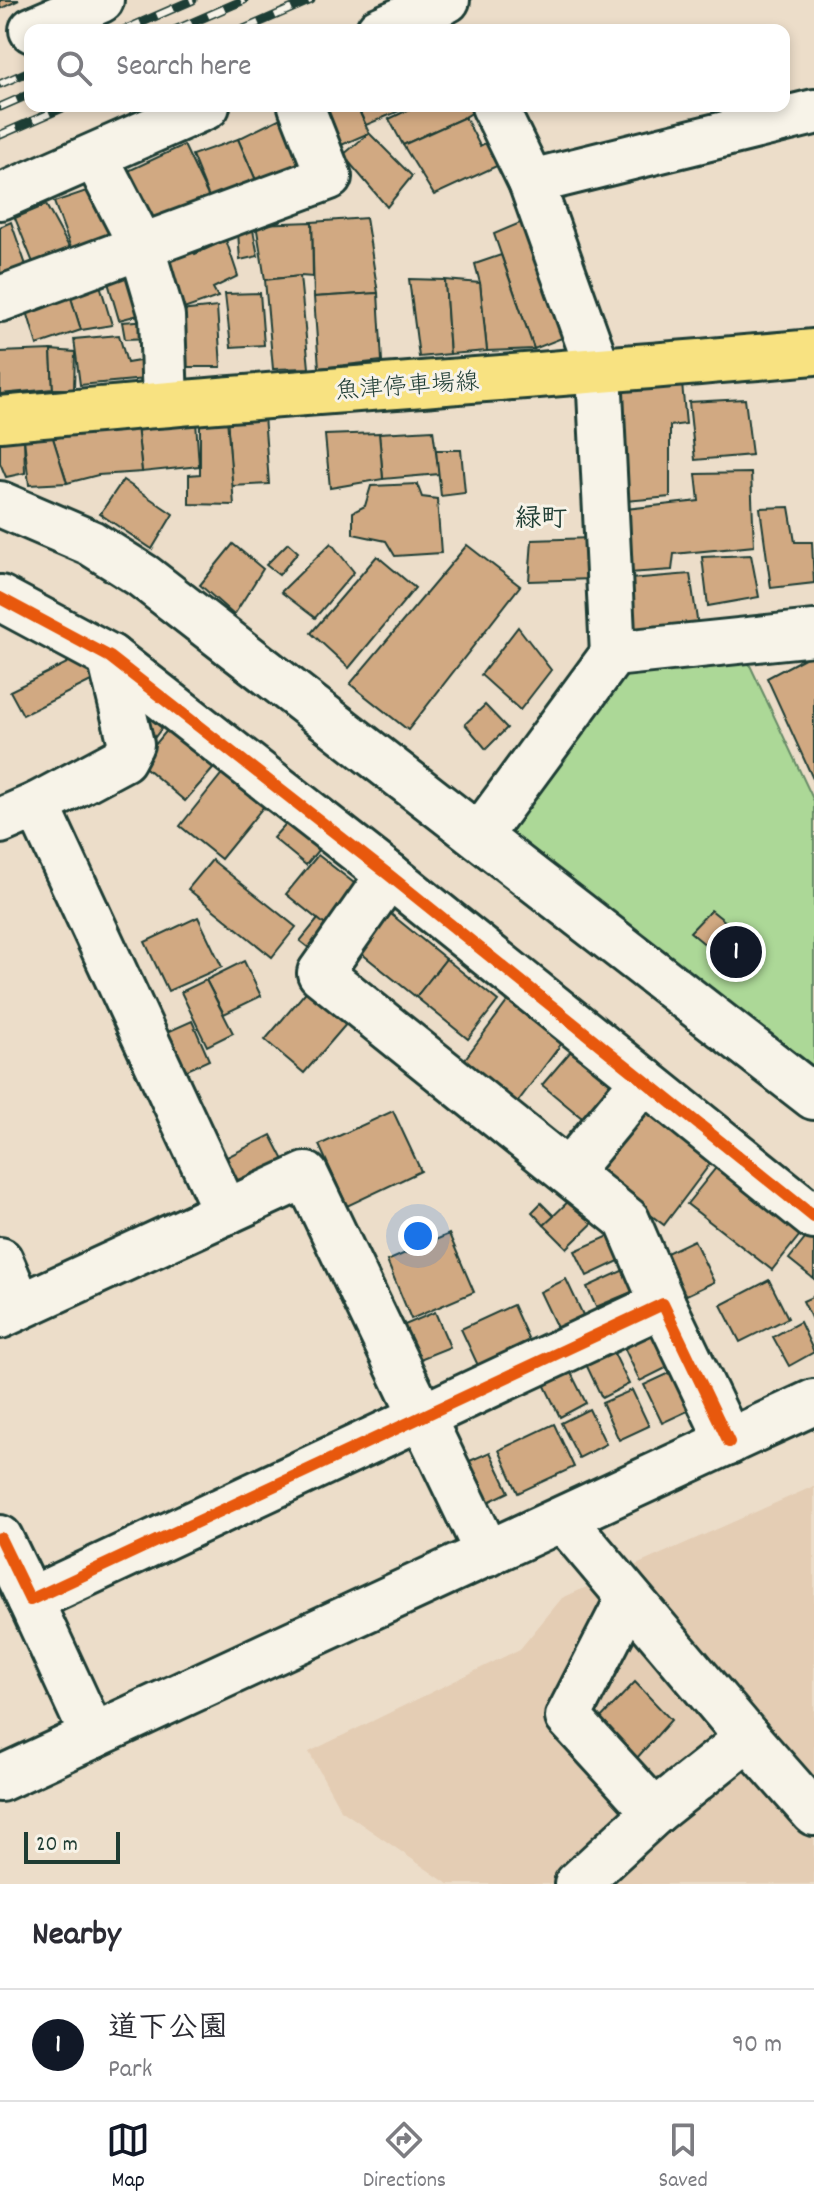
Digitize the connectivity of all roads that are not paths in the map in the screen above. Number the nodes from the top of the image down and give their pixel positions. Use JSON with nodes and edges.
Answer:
{"nodes":[{"id":1,"x":101,"y":0,"type":"edge"},
{"id":2,"x":449,"y":10,"type":"edge"},
{"id":3,"x":45,"y":24,"type":"edge"},
{"id":4,"x":400,"y":24,"type":"edge"},
{"id":5,"x":24,"y":33,"type":"edge"},
{"id":6,"x":0,"y":44,"type":"edge"},
{"id":7,"x":194,"y":112,"type":"edge"},
{"id":8,"x":303,"y":112,"type":"edge"},
{"id":9,"x":497,"y":112,"type":"edge"},
{"id":10,"x":814,"y":112,"type":"edge"},
{"id":11,"x":95,"y":156,"type":"junction"},
{"id":12,"x":531,"y":182,"type":"junction"},
{"id":13,"x":0,"y":197,"type":"edge"},
{"id":14,"x":141,"y":245,"type":"junction"},
{"id":15,"x":0,"y":299,"type":"edge"},
{"id":16,"x":814,"y":352,"type":"edge"},
{"id":17,"x":599,"y":372,"type":"junction"},
{"id":18,"x":165,"y":403,"type":"junction"},
{"id":19,"x":0,"y":419,"type":"edge"},
{"id":20,"x":0,"y":504,"type":"edge"},
{"id":21,"x":0,"y":598,"type":"edge"},
{"id":22,"x":814,"y":633,"type":"edge"},
{"id":23,"x":613,"y":654,"type":"junction"},
{"id":24,"x":110,"y":657,"type":"junction"},
{"id":25,"x":19,"y":813,"type":"edge"},
{"id":26,"x":479,"y":836,"type":"junction"},
{"id":27,"x":389,"y":875,"type":"junction"},
{"id":28,"x":644,"y":1080,"type":"junction"},
{"id":29,"x":813,"y":1095,"type":"edge"},
{"id":30,"x":568,"y":1172,"type":"junction"},
{"id":31,"x":226,"y":1212,"type":"junction"},
{"id":32,"x":814,"y":1217,"type":"edge"},
{"id":33,"x":0,"y":1260,"type":"edge"},
{"id":34,"x":663,"y":1304,"type":"junction"},
{"id":35,"x":10,"y":1311,"type":"edge"},
{"id":36,"x":814,"y":1402,"type":"edge"},
{"id":37,"x":422,"y":1415,"type":"junction"},
{"id":38,"x":729,"y":1442,"type":"junction"},
{"id":39,"x":564,"y":1520,"type":"junction"},
{"id":40,"x":0,"y":1538,"type":"edge"},
{"id":41,"x":488,"y":1554,"type":"junction"},
{"id":42,"x":629,"y":1598,"type":"junction"},
{"id":43,"x":30,"y":1600,"type":"junction"},
{"id":44,"x":93,"y":1736,"type":"junction"},
{"id":45,"x":748,"y":1738,"type":"junction"},
{"id":46,"x":0,"y":1779,"type":"edge"},
{"id":47,"x":655,"y":1812,"type":"junction"},
{"id":48,"x":814,"y":1813,"type":"edge"},
{"id":49,"x":577,"y":1884,"type":"edge"}],
"edges":[{"from":1,"to":3,"type":"street"},
{"from":2,"to":4,"type":"street"},
{"from":5,"to":6,"type":"street"},
{"from":7,"to":11,"type":"street"},
{"from":8,"to":14,"type":"street"},
{"from":9,"to":12,"type":"street"},
{"from":10,"to":12,"type":"street"},
{"from":11,"to":13,"type":"street"},
{"from":11,"to":14,"type":"street"},
{"from":12,"to":17,"type":"street"},
{"from":14,"to":15,"type":"street"},
{"from":14,"to":18,"type":"street"},
{"from":16,"to":17,"type":"main road","name":"魚津停車場線"},
{"from":17,"to":18,"type":"main road","name":"魚津停車場線"},
{"from":17,"to":23,"type":"street"},
{"from":18,"to":19,"type":"main road","name":"魚津停車場線"},
{"from":20,"to":26,"type":"street"},
{"from":21,"to":24,"type":"street"},
{"from":22,"to":23,"type":"street"},
{"from":23,"to":26,"type":"street"},
{"from":24,"to":25,"type":"street"},
{"from":24,"to":27,"type":"street"},
{"from":25,"to":31,"type":"street"},
{"from":26,"to":29,"type":"street"},
{"from":27,"to":28,"type":"street"},
{"from":27,"to":30,"type":"street"},
{"from":28,"to":30,"type":"street"},
{"from":28,"to":32,"type":"street"},
{"from":30,"to":34,"type":"street"},
{"from":31,"to":35,"type":"street"},
{"from":31,"to":37,"type":"street"},
{"from":33,"to":35,"type":"street"},
{"from":34,"to":37,"type":"street"},
{"from":34,"to":38,"type":"street"},
{"from":36,"to":38,"type":"street"},
{"from":37,"to":41,"type":"street"},
{"from":37,"to":43,"type":"street"},
{"from":38,"to":39,"type":"street"},
{"from":39,"to":41,"type":"street"},
{"from":39,"to":42,"type":"street"},
{"from":40,"to":43,"type":"street"},
{"from":41,"to":44,"type":"street"},
{"from":42,"to":45,"type":"street"},
{"from":42,"to":47,"type":"street"},
{"from":43,"to":44,"type":"street"},
{"from":44,"to":46,"type":"street"},
{"from":45,"to":47,"type":"street"},
{"from":45,"to":48,"type":"street"},
{"from":47,"to":49,"type":"street"}]}
